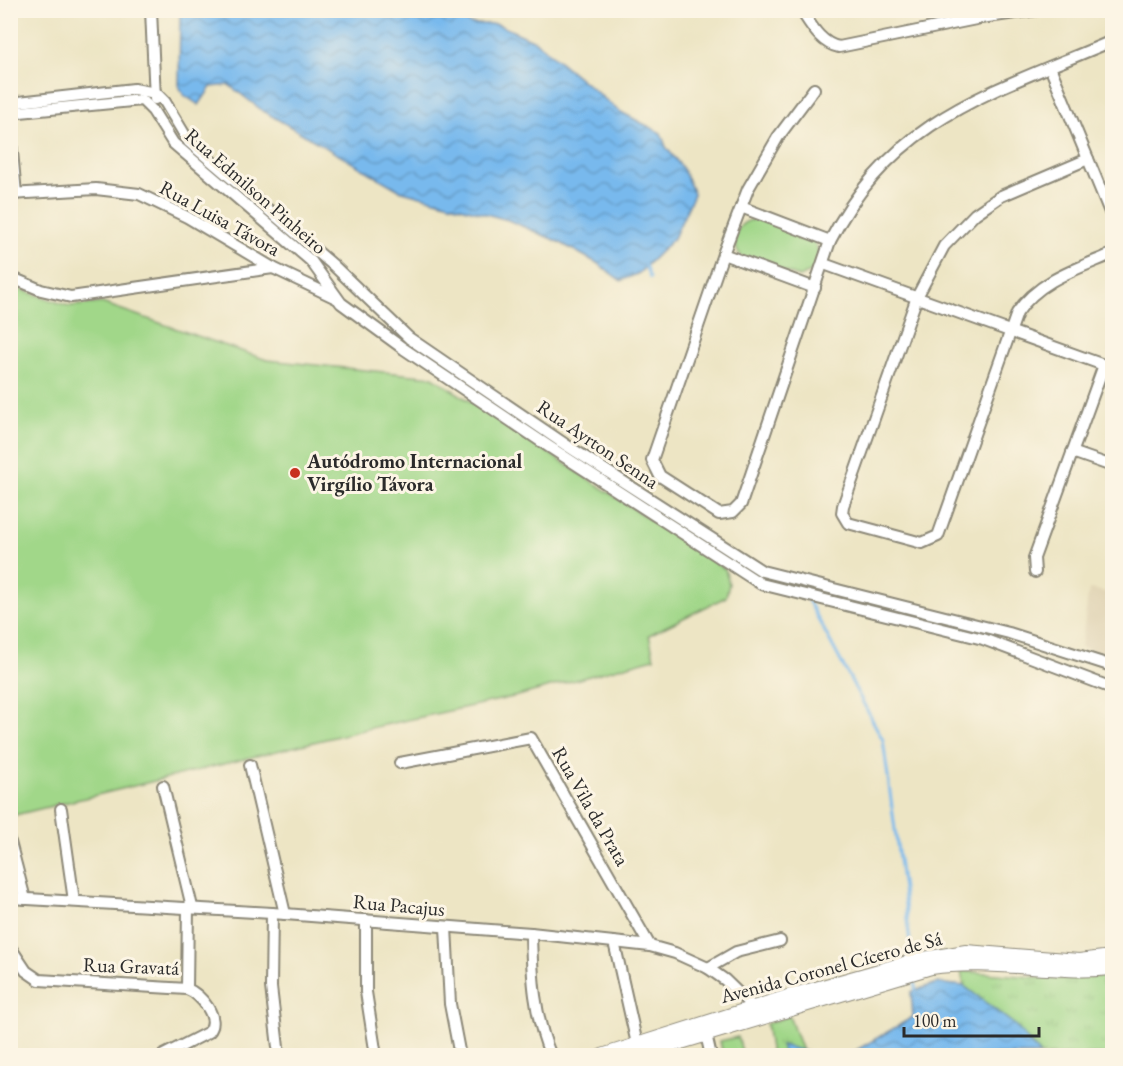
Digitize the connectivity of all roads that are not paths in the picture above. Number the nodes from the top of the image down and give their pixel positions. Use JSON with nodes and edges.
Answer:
{"nodes":[{"id":1,"x":152,"y":10,"type":"edge"},
{"id":2,"x":159,"y":10,"type":"edge"},
{"id":3,"x":801,"y":10,"type":"edge"},
{"id":4,"x":1037,"y":10,"type":"edge"},
{"id":5,"x":978,"y":14,"type":"edge"},
{"id":6,"x":154,"y":38,"type":"junction"},
{"id":7,"x":1113,"y":41,"type":"edge"},
{"id":8,"x":1050,"y":67,"type":"junction"},
{"id":9,"x":814,"y":89,"type":"dead end"},
{"id":10,"x":156,"y":93,"type":"junction"},
{"id":11,"x":10,"y":103,"type":"edge"},
{"id":12,"x":153,"y":111,"type":"junction"},
{"id":13,"x":10,"y":113,"type":"edge"},
{"id":14,"x":10,"y":130,"type":"edge"},
{"id":15,"x":1088,"y":159,"type":"junction"},
{"id":16,"x":14,"y":194,"type":"edge"},
{"id":17,"x":741,"y":207,"type":"junction"},
{"id":18,"x":1113,"y":217,"type":"edge"},
{"id":19,"x":830,"y":242,"type":"junction"},
{"id":20,"x":723,"y":254,"type":"junction"},
{"id":21,"x":1113,"y":254,"type":"edge"},
{"id":22,"x":824,"y":264,"type":"junction"},
{"id":23,"x":273,"y":268,"type":"junction"},
{"id":24,"x":343,"y":274,"type":"junction"},
{"id":25,"x":10,"y":276,"type":"edge"},
{"id":26,"x":328,"y":282,"type":"junction"},
{"id":27,"x":815,"y":288,"type":"junction"},
{"id":28,"x":315,"y":289,"type":"junction"},
{"id":29,"x":917,"y":297,"type":"junction"},
{"id":30,"x":336,"y":298,"type":"junction"},
{"id":31,"x":1011,"y":331,"type":"junction"},
{"id":32,"x":1108,"y":366,"type":"edge"},
{"id":33,"x":1072,"y":452,"type":"junction"},
{"id":34,"x":1113,"y":466,"type":"edge"},
{"id":35,"x":762,"y":571,"type":"junction"},
{"id":36,"x":1035,"y":572,"type":"dead end"},
{"id":37,"x":783,"y":578,"type":"junction"},
{"id":38,"x":760,"y":584,"type":"junction"},
{"id":39,"x":1113,"y":666,"type":"edge"},
{"id":40,"x":1113,"y":688,"type":"edge"},
{"id":41,"x":400,"y":763,"type":"dead end"},
{"id":42,"x":250,"y":765,"type":"dead end"},
{"id":43,"x":163,"y":786,"type":"dead end"},
{"id":44,"x":61,"y":809,"type":"dead end"},
{"id":45,"x":10,"y":842,"type":"edge"},
{"id":46,"x":10,"y":898,"type":"edge"},
{"id":47,"x":25,"y":899,"type":"junction"},
{"id":48,"x":74,"y":901,"type":"junction"},
{"id":49,"x":190,"y":907,"type":"junction"},
{"id":50,"x":272,"y":913,"type":"junction"},
{"id":51,"x":285,"y":914,"type":"junction"},
{"id":52,"x":366,"y":920,"type":"junction"},
{"id":53,"x":447,"y":927,"type":"junction"},
{"id":54,"x":531,"y":933,"type":"junction"},
{"id":55,"x":780,"y":941,"type":"dead end"},
{"id":56,"x":614,"y":942,"type":"junction"},
{"id":57,"x":650,"y":946,"type":"junction"},
{"id":58,"x":10,"y":948,"type":"edge"},
{"id":59,"x":1113,"y":957,"type":"edge"},
{"id":60,"x":708,"y":968,"type":"junction"},
{"id":61,"x":1113,"y":968,"type":"edge"},
{"id":62,"x":187,"y":989,"type":"junction"},
{"id":63,"x":758,"y":1012,"type":"junction"},
{"id":64,"x":704,"y":1028,"type":"junction"},
{"id":65,"x":636,"y":1050,"type":"edge"},
{"id":66,"x":162,"y":1056,"type":"edge"},
{"id":67,"x":279,"y":1056,"type":"edge"},
{"id":68,"x":376,"y":1056,"type":"edge"},
{"id":69,"x":459,"y":1056,"type":"edge"},
{"id":70,"x":551,"y":1056,"type":"edge"},
{"id":71,"x":602,"y":1056,"type":"edge"},
{"id":72,"x":711,"y":1056,"type":"edge"}],
"edges":[{"from":1,"to":6,"type":"street"},
{"from":2,"to":6,"type":"street"},
{"from":3,"to":5,"type":"street"},
{"from":4,"to":5,"type":"street"},
{"from":6,"to":10,"type":"street"},
{"from":7,"to":8,"type":"street"},
{"from":8,"to":15,"type":"street"},
{"from":8,"to":19,"type":"street"},
{"from":9,"to":17,"type":"street"},
{"from":10,"to":11,"type":"street"},
{"from":10,"to":12,"type":"street"},
{"from":10,"to":24,"type":"street","name":"Rua Ayrton Senna"},
{"from":12,"to":13,"type":"street"},
{"from":12,"to":26,"type":"street","name":"Rua Edmilson Pinheiro"},
{"from":14,"to":16,"type":"street"},
{"from":15,"to":18,"type":"street"},
{"from":15,"to":29,"type":"street"},
{"from":16,"to":23,"type":"street","name":"Rua Luisa Távora"},
{"from":17,"to":19,"type":"street"},
{"from":17,"to":20,"type":"street"},
{"from":19,"to":22,"type":"street"},
{"from":20,"to":27,"type":"street"},
{"from":20,"to":27,"type":"street"},
{"from":21,"to":31,"type":"street"},
{"from":22,"to":27,"type":"street"},
{"from":22,"to":29,"type":"street"},
{"from":23,"to":25,"type":"street"},
{"from":23,"to":28,"type":"street","name":"Rua Luisa Távora"},
{"from":24,"to":26,"type":"street"},
{"from":24,"to":35,"type":"street","name":"Rua Ayrton Senna"},
{"from":26,"to":28,"type":"street"},
{"from":26,"to":30,"type":"street","name":"Rua Edmilson Pinheiro"},
{"from":28,"to":30,"type":"street","name":"Rua Luisa Távora"},
{"from":29,"to":31,"type":"street"},
{"from":29,"to":31,"type":"street"},
{"from":30,"to":38,"type":"street","name":"Rua Ayrton Senna"},
{"from":31,"to":32,"type":"street"},
{"from":32,"to":33,"type":"street"},
{"from":33,"to":34,"type":"street"},
{"from":33,"to":36,"type":"street"},
{"from":35,"to":37,"type":"street","name":"Rua Ayrton Senna"},
{"from":35,"to":38,"type":"street"},
{"from":37,"to":38,"type":"street"},
{"from":37,"to":39,"type":"street","name":"Rua Ayrton Senna"},
{"from":38,"to":40,"type":"street","name":"Rua Ayrton Senna"},
{"from":41,"to":57,"type":"street","name":"Rua Vila da Prata"},
{"from":42,"to":51,"type":"street"},
{"from":43,"to":49,"type":"street","name":"Rua Gravatá"},
{"from":44,"to":48,"type":"street"},
{"from":45,"to":47,"type":"street"},
{"from":46,"to":47,"type":"street","name":"Rua Pacajus"},
{"from":47,"to":48,"type":"street","name":"Rua Pacajus"},
{"from":48,"to":49,"type":"street","name":"Rua Pacajus"},
{"from":49,"to":50,"type":"street","name":"Rua Pacajus"},
{"from":49,"to":62,"type":"street","name":"Rua Gravatá"},
{"from":50,"to":51,"type":"street","name":"Rua Pacajus"},
{"from":50,"to":67,"type":"street"},
{"from":51,"to":52,"type":"street","name":"Rua Pacajus"},
{"from":52,"to":53,"type":"street","name":"Rua Pacajus"},
{"from":52,"to":68,"type":"street"},
{"from":53,"to":54,"type":"street","name":"Rua Pacajus"},
{"from":53,"to":69,"type":"street"},
{"from":54,"to":56,"type":"street","name":"Rua Pacajus"},
{"from":54,"to":70,"type":"street"},
{"from":55,"to":60,"type":"street"},
{"from":56,"to":57,"type":"street","name":"Rua Pacajus"},
{"from":56,"to":65,"type":"street"},
{"from":57,"to":60,"type":"street","name":"Rua Pacajus"},
{"from":58,"to":62,"type":"street","name":"Rua Gravatá"},
{"from":59,"to":63,"type":"main road","name":"Avenida Coronel Cícero de Sá"},
{"from":60,"to":63,"type":"street","name":"Rua Pacajus"},
{"from":61,"to":63,"type":"main road","name":"Avenida Coronel Cícero de Sá"},
{"from":62,"to":66,"type":"street"},
{"from":63,"to":64,"type":"main road","name":"Avenida Coronel Cícero de Sá"},
{"from":64,"to":65,"type":"main road","name":"Avenida Coronel Cícero de Sá"},
{"from":64,"to":72,"type":"street"},
{"from":65,"to":71,"type":"main road","name":"Avenida Coronel Cícero de Sá"}]}
